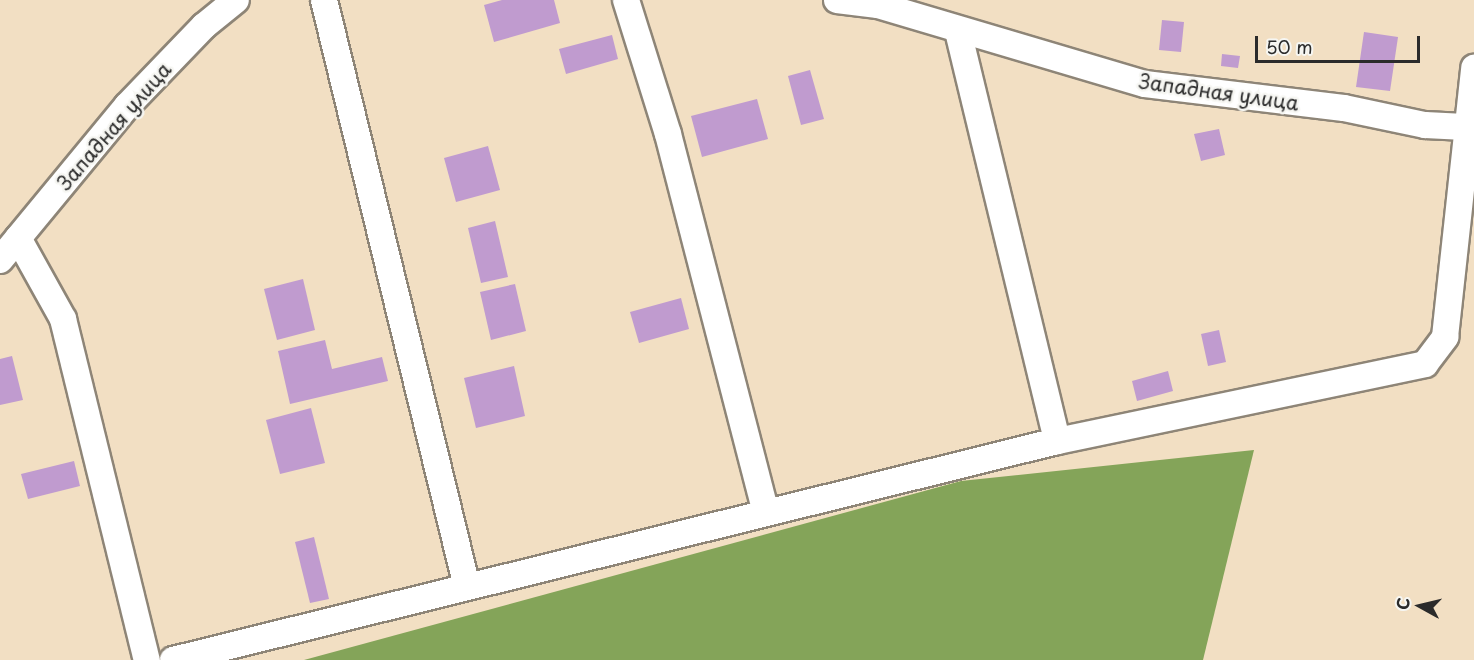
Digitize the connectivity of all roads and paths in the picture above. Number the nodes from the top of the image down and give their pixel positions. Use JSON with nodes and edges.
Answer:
{"nodes":[{"id":1,"x":236,"y":0,"type":"edge"},
{"id":2,"x":324,"y":0,"type":"edge"},
{"id":3,"x":626,"y":0,"type":"edge"},
{"id":4,"x":837,"y":0,"type":"edge"},
{"id":5,"x":958,"y":31,"type":"junction"},
{"id":6,"x":1474,"y":68,"type":"edge"},
{"id":7,"x":1465,"y":127,"type":"junction"},
{"id":8,"x":18,"y":238,"type":"junction"},
{"id":9,"x":0,"y":260,"type":"edge"},
{"id":10,"x":1057,"y":441,"type":"junction"},
{"id":11,"x":766,"y":513,"type":"junction"},
{"id":12,"x":467,"y":587,"type":"junction"},
{"id":13,"x":147,"y":660,"type":"edge"},
{"id":14,"x":173,"y":660,"type":"edge"}],
"edges":[{"from":1,"to":8,"type":"street","name":"Западная улица"},
{"from":2,"to":12,"type":"street"},
{"from":3,"to":11,"type":"street"},
{"from":4,"to":5,"type":"street","name":"Западная улица"},
{"from":5,"to":7,"type":"street","name":"Западная улица"},
{"from":5,"to":10,"type":"street"},
{"from":6,"to":7,"type":"street"},
{"from":7,"to":10,"type":"street"},
{"from":8,"to":9,"type":"street","name":"Западная улица"},
{"from":8,"to":13,"type":"street"},
{"from":10,"to":11,"type":"street"},
{"from":11,"to":12,"type":"street"},
{"from":12,"to":14,"type":"street"}]}
